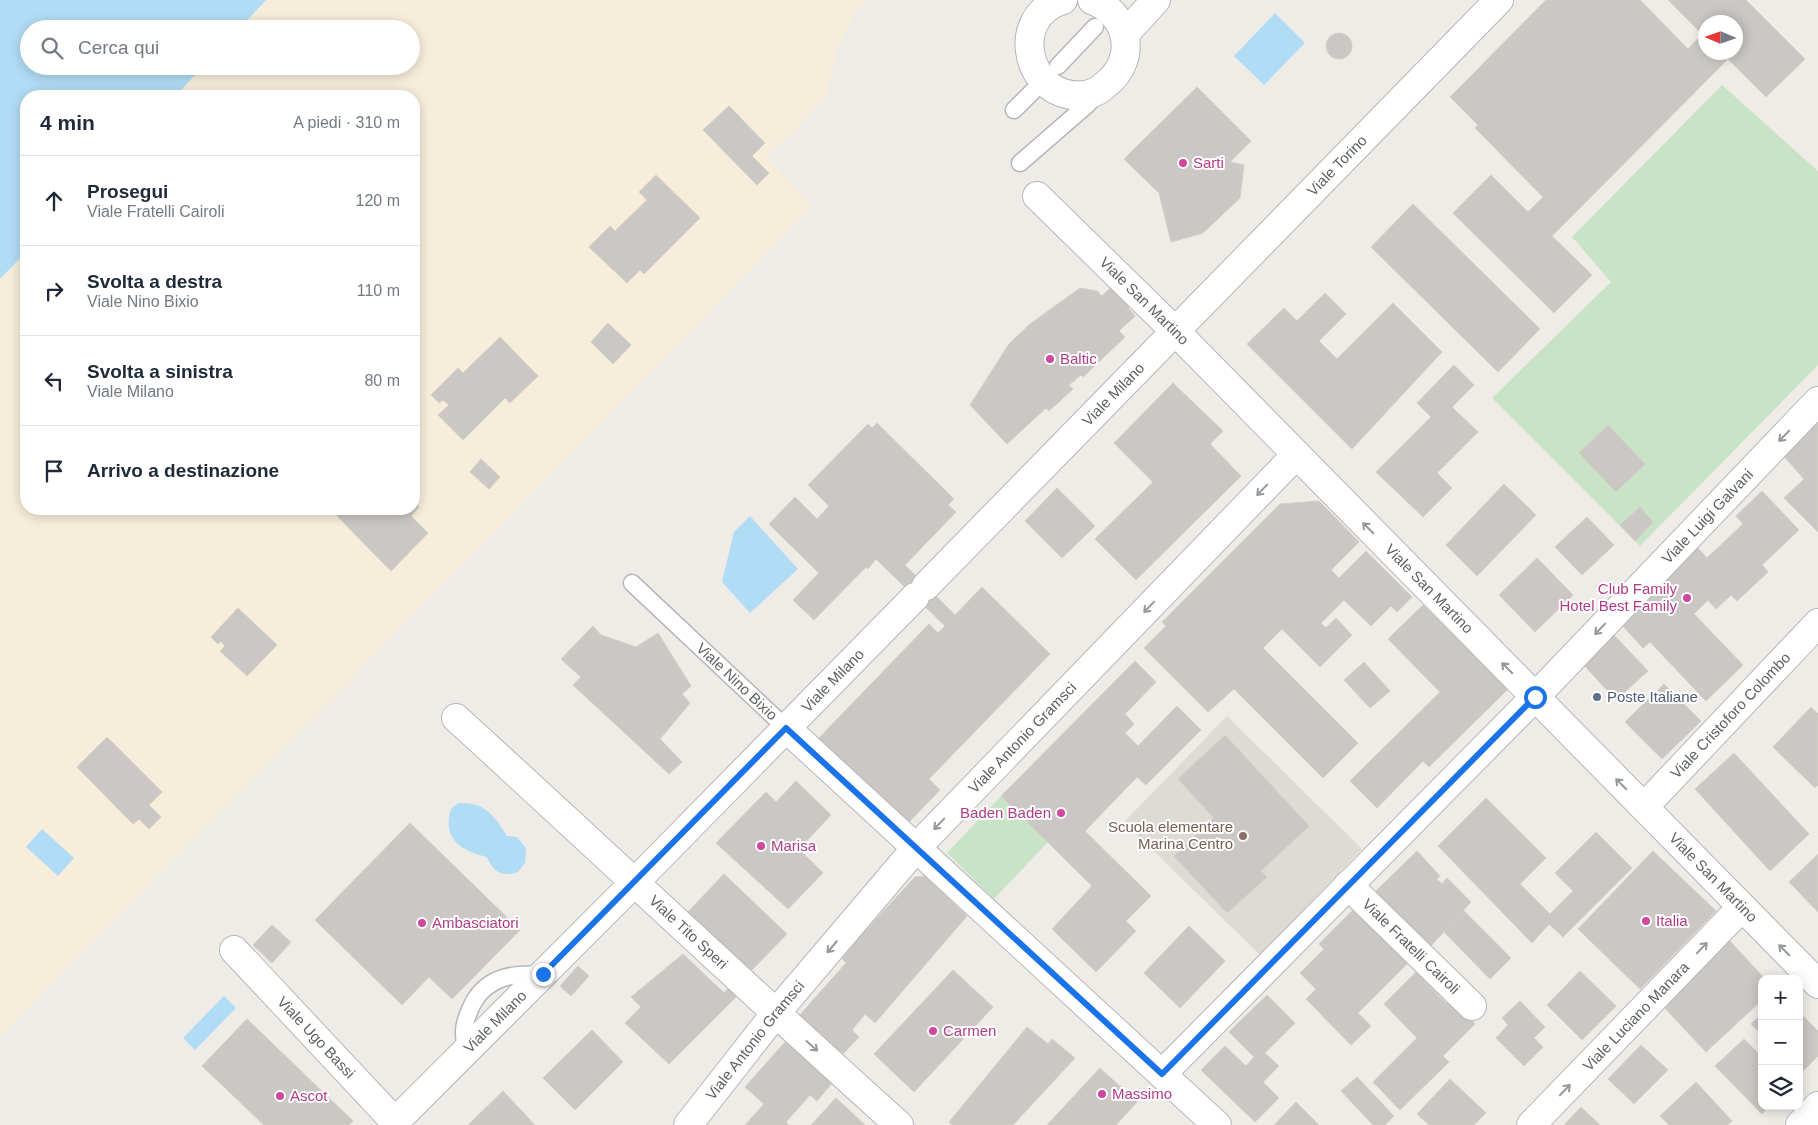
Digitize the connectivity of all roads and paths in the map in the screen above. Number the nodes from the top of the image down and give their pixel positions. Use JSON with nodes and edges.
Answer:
{"nodes":[{"id":1,"x":1063,"y":0,"type":"edge"},
{"id":2,"x":1092,"y":0,"type":"edge"},
{"id":3,"x":1156,"y":0,"type":"edge"},
{"id":4,"x":1499,"y":0,"type":"edge"},
{"id":5,"x":1095,"y":27,"type":"dead end"},
{"id":6,"x":1125,"y":34,"type":"junction"},
{"id":7,"x":1058,"y":66,"type":"dead end"},
{"id":8,"x":1100,"y":89,"type":"junction"},
{"id":9,"x":1035,"y":90,"type":"dead end"},
{"id":10,"x":1014,"y":110,"type":"dead end"},
{"id":11,"x":1020,"y":164,"type":"dead end"},
{"id":12,"x":1037,"y":196,"type":"dead end"},
{"id":13,"x":1176,"y":332,"type":"junction"},
{"id":14,"x":1818,"y":401,"type":"edge"},
{"id":15,"x":1296,"y":455,"type":"junction"},
{"id":16,"x":632,"y":583,"type":"dead end"},
{"id":17,"x":1817,"y":625,"type":"edge"},
{"id":18,"x":1535,"y":697,"type":"junction"},
{"id":19,"x":456,"y":718,"type":"dead end"},
{"id":20,"x":786,"y":728,"type":"junction"},
{"id":21,"x":1644,"y":807,"type":"junction"},
{"id":22,"x":916,"y":848,"type":"junction"},
{"id":23,"x":635,"y":882,"type":"junction"},
{"id":24,"x":1348,"y":885,"type":"junction"},
{"id":25,"x":1742,"y":907,"type":"junction"},
{"id":26,"x":234,"y":950,"type":"dead end"},
{"id":27,"x":1818,"y":984,"type":"edge"},
{"id":28,"x":1472,"y":1006,"type":"dead end"},
{"id":29,"x":776,"y":1014,"type":"junction"},
{"id":30,"x":1162,"y":1074,"type":"junction"},
{"id":31,"x":1818,"y":1106,"type":"edge"},
{"id":32,"x":395,"y":1124,"type":"edge"},
{"id":33,"x":688,"y":1125,"type":"edge"},
{"id":34,"x":899,"y":1125,"type":"edge"},
{"id":35,"x":1217,"y":1125,"type":"edge"},
{"id":36,"x":1531,"y":1125,"type":"edge"},
{"id":37,"x":1800,"y":1125,"type":"edge"}],
"edges":[{"from":1,"to":8,"type":"street"},
{"from":2,"to":6,"type":"street"},
{"from":3,"to":6,"type":"street"},
{"from":4,"to":13,"type":"street","name":"Viale Torino"},
{"from":5,"to":7,"type":"lane"},
{"from":6,"to":8,"type":"street"},
{"from":8,"to":11,"type":"lane"},
{"from":9,"to":10,"type":"lane"},
{"from":12,"to":13,"type":"street","name":"Viale San Martino"},
{"from":13,"to":15,"type":"street","name":"Viale San Martino"},
{"from":13,"to":20,"type":"street","name":"Viale Milano"},
{"from":14,"to":18,"type":"street","name":"Viale Luigi Galvani","one_way":true},
{"from":18,"to":15,"type":"street","name":"Viale San Martino","one_way":true},
{"from":15,"to":22,"type":"street","name":"Viale Antonio Gramsci","one_way":true},
{"from":16,"to":20,"type":"lane","name":"Viale Nino Bixio"},
{"from":17,"to":21,"type":"street","name":"Viale Cristoforo Colombo"},
{"from":21,"to":18,"type":"street","name":"Viale San Martino","one_way":true},
{"from":18,"to":24,"type":"street","name":"Viale Fratelli Cairoli"},
{"from":19,"to":23,"type":"street","name":"Viale Tito Speri"},
{"from":20,"to":22,"type":"street","name":"Viale Nino Bixio"},
{"from":20,"to":23,"type":"street","name":"Viale Milano"},
{"from":21,"to":25,"type":"street","name":"Viale San Martino"},
{"from":22,"to":29,"type":"street","name":"Viale Antonio Gramsci","one_way":true},
{"from":22,"to":30,"type":"street","name":"Viale Nino Bixio"},
{"from":23,"to":29,"type":"street","name":"Viale Tito Speri"},
{"from":23,"to":32,"type":"street","name":"Viale Milano"},
{"from":24,"to":28,"type":"street","name":"Viale Fratelli Cairoli"},
{"from":24,"to":30,"type":"street","name":"Viale Fratelli Cairoli"},
{"from":27,"to":25,"type":"street","name":"Viale San Martino","one_way":true},
{"from":36,"to":25,"type":"street","name":"Viale Luciano Manara","one_way":true},
{"from":26,"to":32,"type":"street","name":"Viale Ugo Bassi"},
{"from":29,"to":33,"type":"street","name":"Viale Antonio Gramsci"},
{"from":29,"to":34,"type":"street","name":"Viale Tito Speri","one_way":true},
{"from":30,"to":35,"type":"street","name":"Viale Nino Bixio"},
{"from":31,"to":37,"type":"street"}]}
